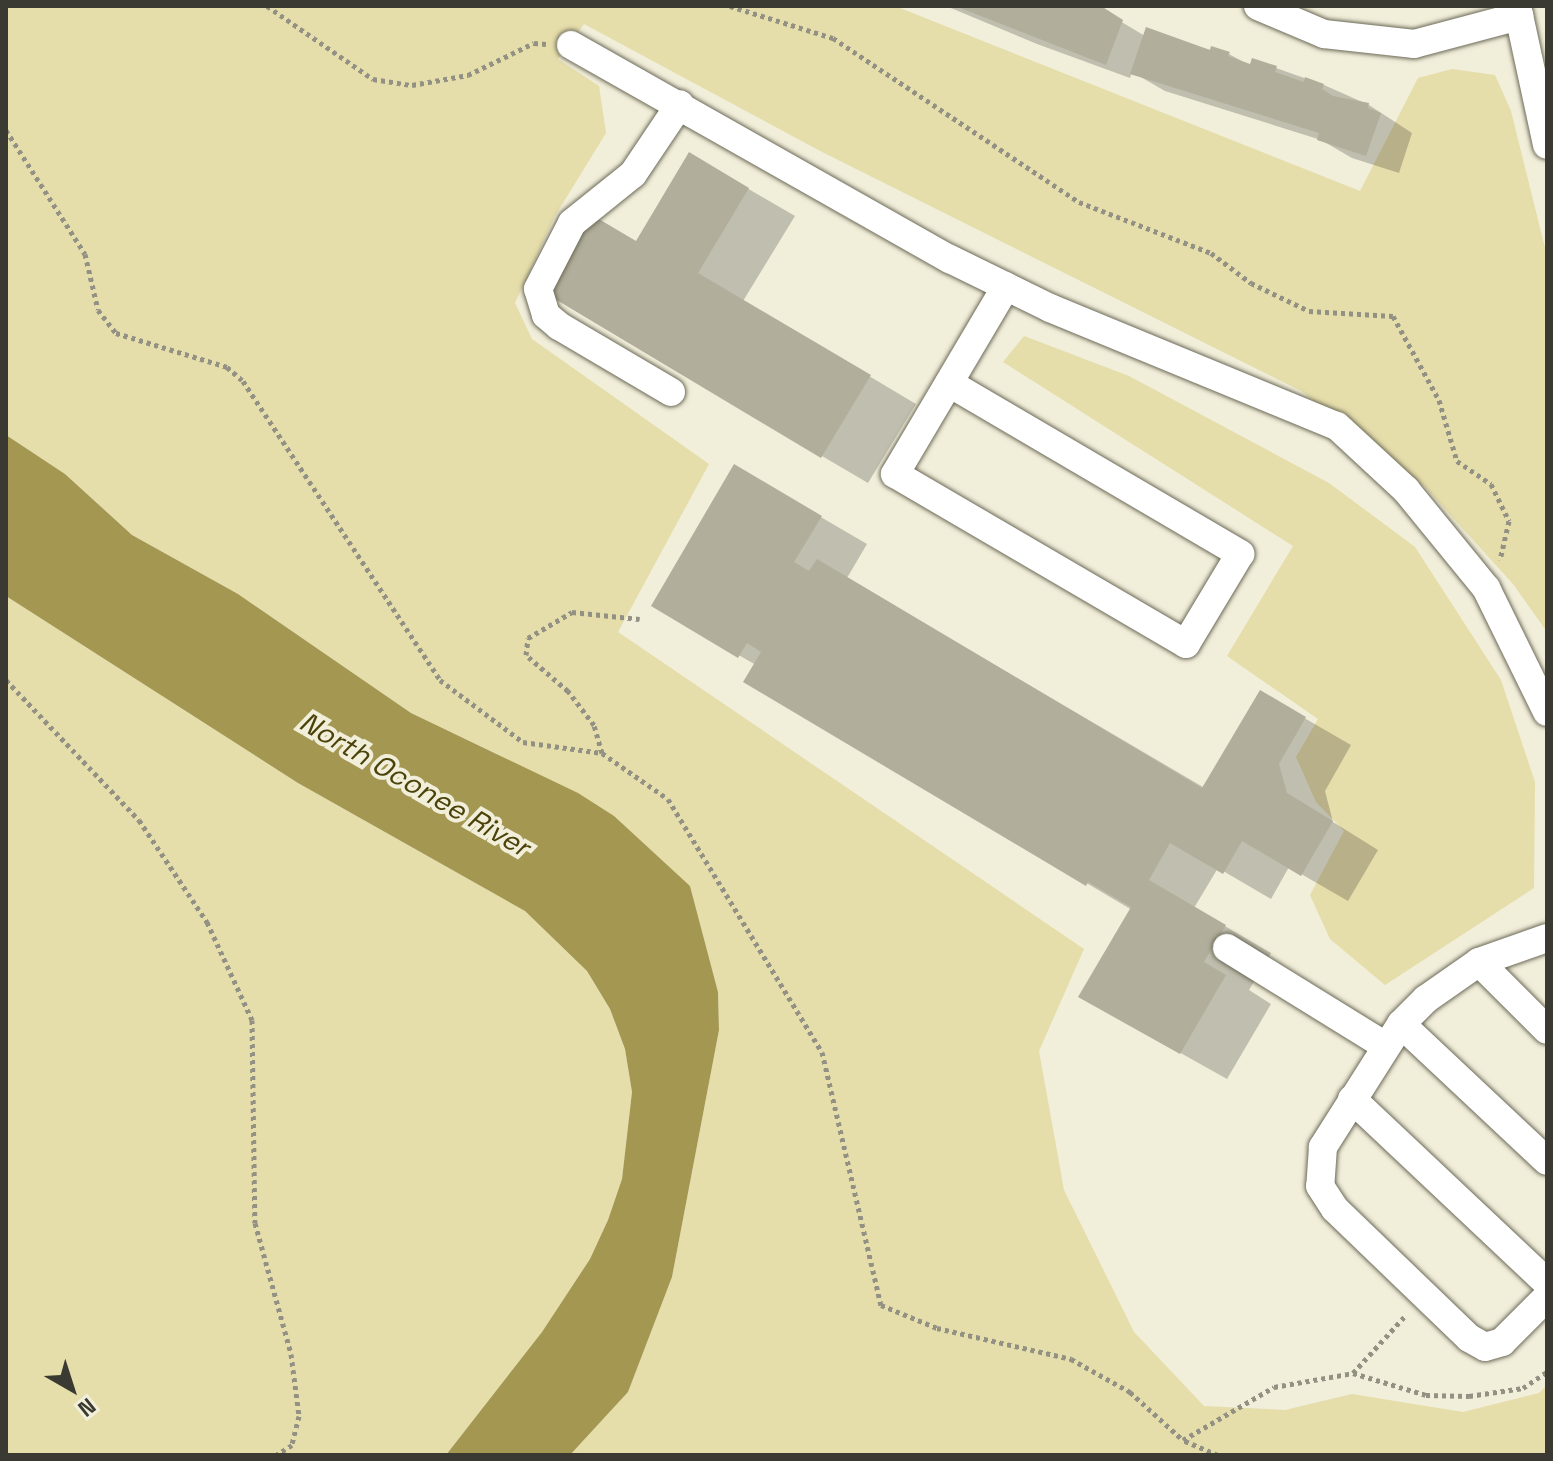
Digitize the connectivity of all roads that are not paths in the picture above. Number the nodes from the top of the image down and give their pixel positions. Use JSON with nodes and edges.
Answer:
{"nodes":[{"id":1,"x":1258,"y":6,"type":"edge"},
{"id":2,"x":1518,"y":11,"type":"edge"},
{"id":3,"x":571,"y":45,"type":"road end"},
{"id":4,"x":680,"y":104,"type":"junction"},
{"id":5,"x":1547,"y":145,"type":"edge"},
{"id":6,"x":1006,"y":286,"type":"junction"},
{"id":7,"x":949,"y":383,"type":"junction"},
{"id":8,"x":671,"y":392,"type":"dead end"},
{"id":9,"x":1547,"y":712,"type":"edge"},
{"id":10,"x":1547,"y":938,"type":"edge"},
{"id":11,"x":1227,"y":948,"type":"dead end"},
{"id":12,"x":1479,"y":962,"type":"junction"},
{"id":13,"x":1547,"y":1030,"type":"edge"},
{"id":14,"x":1393,"y":1035,"type":"junction"},
{"id":15,"x":1352,"y":1099,"type":"junction"},
{"id":16,"x":1547,"y":1161,"type":"edge"},
{"id":17,"x":1547,"y":1283,"type":"edge"},
{"id":18,"x":1547,"y":1297,"type":"edge"}],
"edges":[{"from":1,"to":2,"type":"street"},
{"from":2,"to":5,"type":"street"},
{"from":3,"to":4,"type":"street"},
{"from":4,"to":6,"type":"street"},
{"from":4,"to":8,"type":"street"},
{"from":6,"to":7,"type":"street"},
{"from":6,"to":9,"type":"street"},
{"from":7,"to":7,"type":"street"},
{"from":10,"to":12,"type":"street"},
{"from":11,"to":14,"type":"street"},
{"from":12,"to":13,"type":"street"},
{"from":12,"to":14,"type":"street"},
{"from":14,"to":15,"type":"street"},
{"from":14,"to":16,"type":"street"},
{"from":15,"to":17,"type":"street"},
{"from":15,"to":18,"type":"street"}]}
